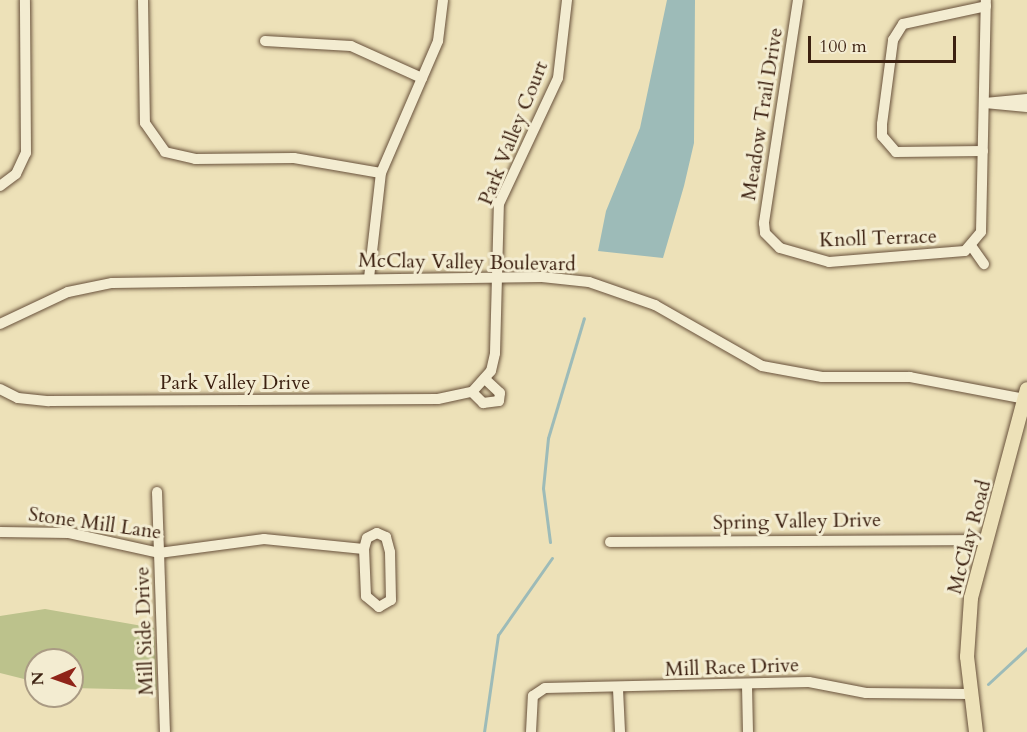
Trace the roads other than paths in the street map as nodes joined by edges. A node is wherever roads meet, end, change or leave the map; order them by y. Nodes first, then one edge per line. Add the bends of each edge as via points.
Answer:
1 (25, 0) edge
2 (143, 0) edge
3 (443, 0) edge
4 (567, 0) edge
5 (798, 0) edge
6 (986, 3) edge
7 (265, 41) dead end
8 (422, 78) junction
9 (1027, 99) edge
10 (985, 103) junction
11 (1027, 107) edge
12 (983, 151) junction
13 (381, 173) junction
14 (0, 186) edge
15 (765, 233) joint
16 (969, 249) junction
17 (984, 264) dead end
18 (369, 278) junction
19 (494, 279) junction
20 (0, 324) edge
21 (485, 379) junction
22 (0, 389) edge
23 (472, 392) junction
24 (1026, 394) edge
25 (157, 492) dead end
26 (0, 532) edge
27 (986, 540) junction
28 (610, 542) dead end
29 (364, 549) junction
30 (159, 553) junction
31 (747, 685) junction
32 (618, 689) junction
33 (970, 694) junction
34 (165, 732) edge
35 (531, 732) edge
36 (620, 732) edge
37 (747, 732) edge
38 (976, 732) edge

1 - 14 street via 26,153 16,174
2 - 13 street via 145,123 165,153 195,159 294,158
3 - 8 street via 438,41
4 - 19 street, Park Valley Court via 558,78 499,204
5 - 15 street, Meadow Trail Drive
6 - 10 street
6 - 12 street via 903,24 893,40 882,124 882,136 896,152
7 - 8 street via 351,46
8 - 13 street
9 - 10 street
10 - 11 street
10 - 12 street
12 - 16 street via 983,219
13 - 18 street
15 - 16 street, Knoll Terrace via 780,248 829,262
16 - 17 street
18 - 19 street, McClay Valley Boulevard
18 - 20 street, McClay Valley Boulevard via 112,283 68,292
19 - 21 street via 495,353
19 - 24 street, McClay Valley Boulevard via 542,278 610,289 655,305 734,354 795,374 910,377
21 - 23 street
21 - 23 street via 500,393 499,401 483,403
22 - 23 street, Park Valley Drive via 18,398 49,401 438,399
24 - 27 main road, McClay Road
25 - 30 street, Mill Side Drive
26 - 30 street, Stone Mill Lane via 69,533
27 - 28 street, Spring Valley Drive
27 - 33 main road, McClay Road via 968,626
29 - 29 street via 368,602 385,606 391,600 389,542 377,533 367,538
29 - 30 street, Stone Mill Lane via 264,539
30 - 34 street, Mill Side Drive
31 - 32 street, Mill Race Drive
31 - 33 street, Mill Race Drive via 821,683 866,693
31 - 37 street
32 - 35 street, Mill Race Drive via 537,690 530,709
32 - 36 street
33 - 38 main road, McClay Road

